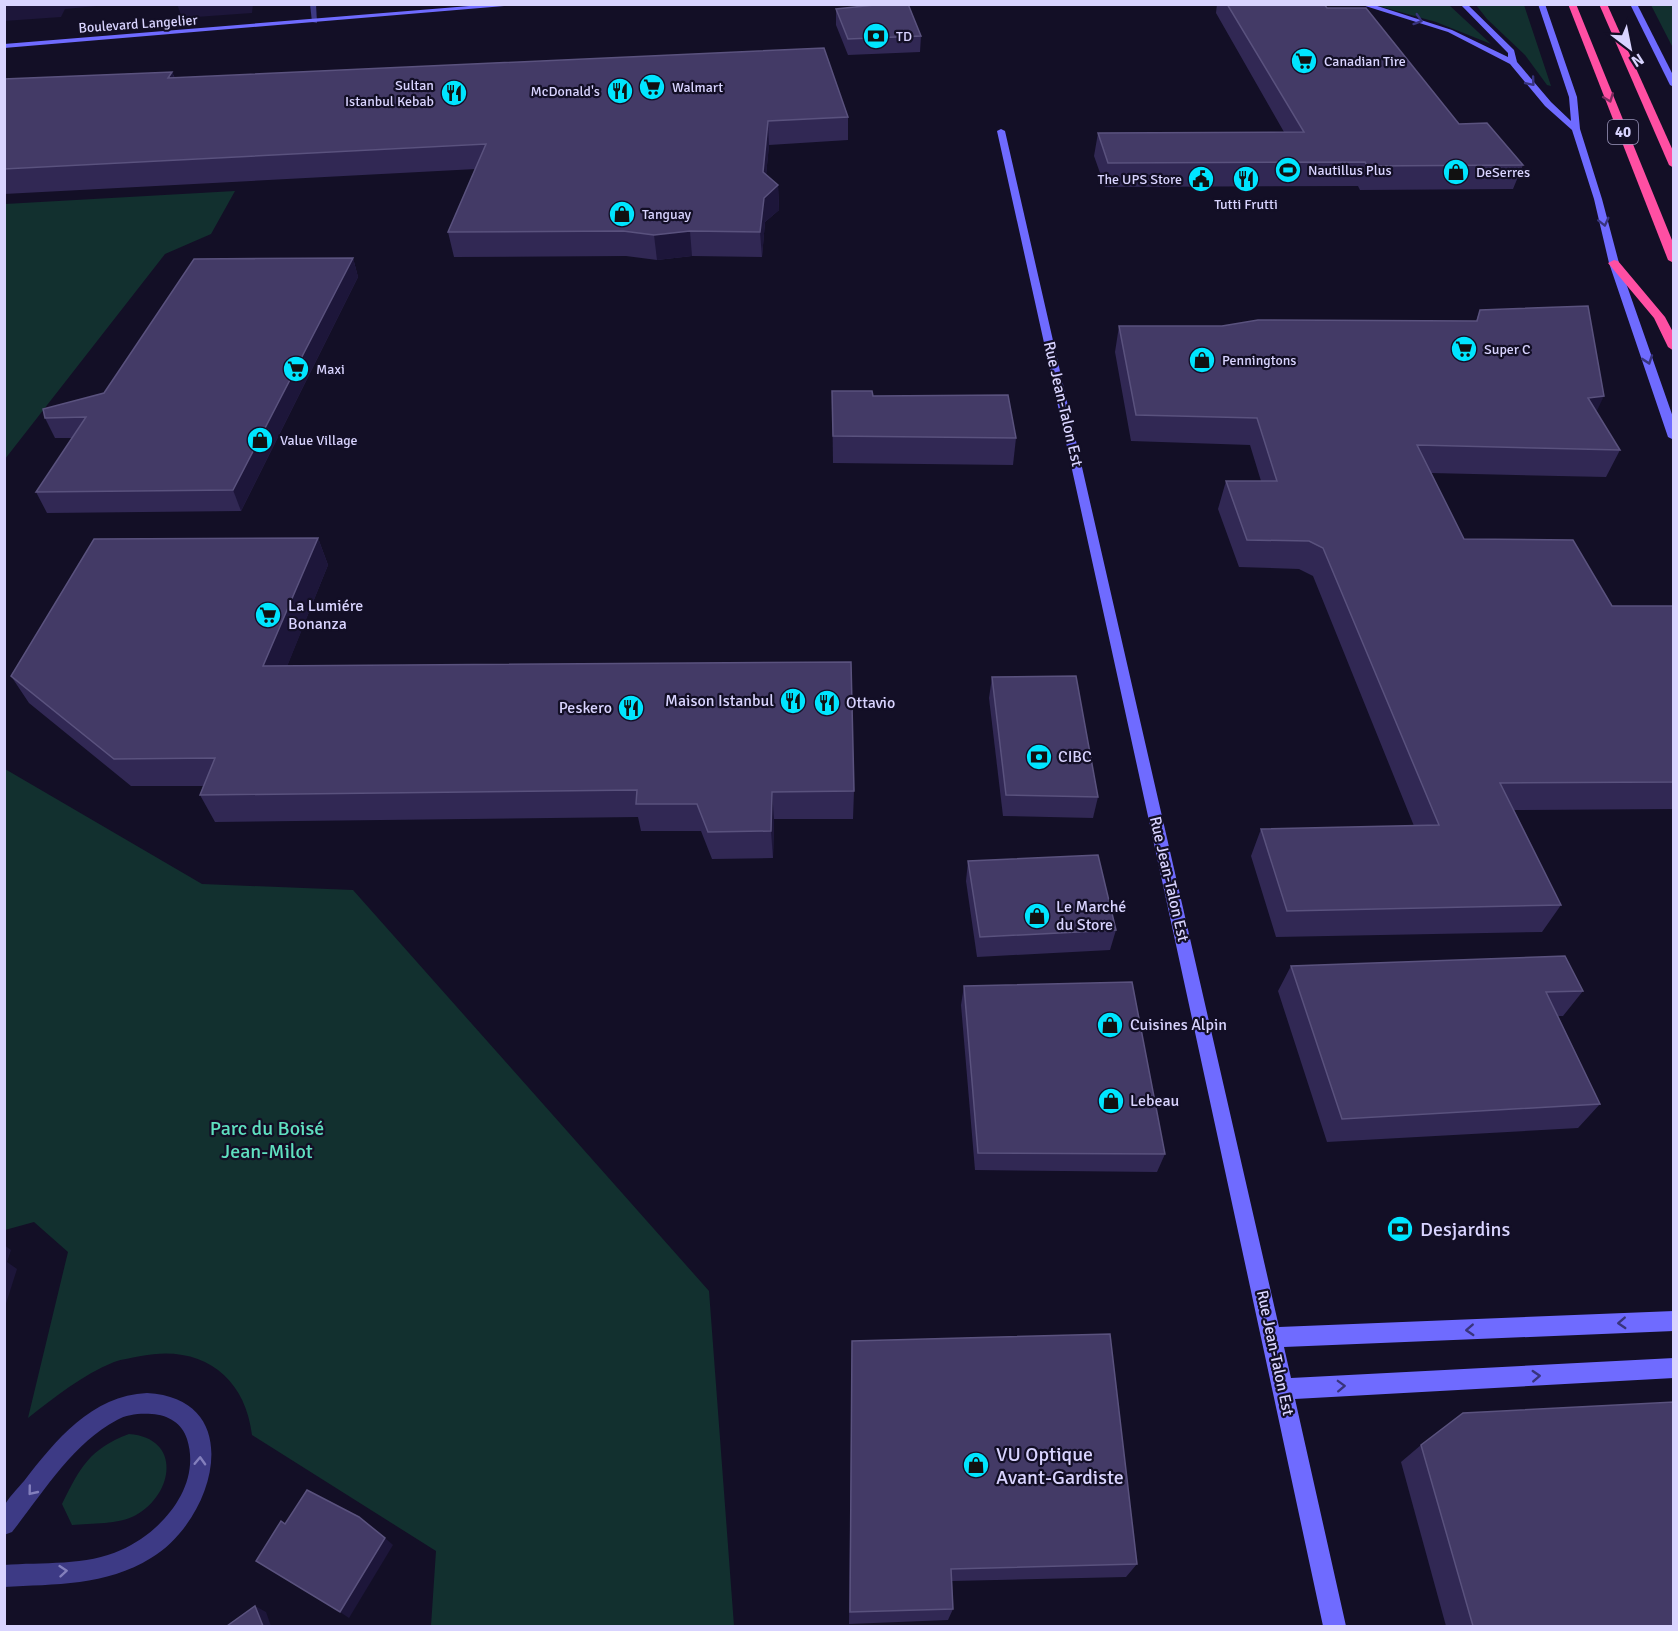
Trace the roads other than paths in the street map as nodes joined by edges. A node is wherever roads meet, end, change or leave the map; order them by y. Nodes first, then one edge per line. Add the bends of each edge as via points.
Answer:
1 (313, 4) edge
2 (437, 4) edge
3 (525, 4) edge
4 (1362, 4) edge
5 (1463, 4) edge
6 (1541, 4) edge
7 (1572, 4) edge
8 (1603, 4) edge
9 (1633, 4) edge
10 (315, 18) junction
11 (4, 39) edge
12 (4, 46) edge
13 (1513, 62) junction
14 (1674, 85) edge
15 (1576, 129) junction
16 (1001, 131) dead end
17 (1674, 165) edge
18 (1674, 260) edge
19 (1614, 263) junction
20 (1674, 347) edge
21 (1674, 437) edge
22 (1674, 1321) edge
23 (1271, 1337) junction
24 (1674, 1368) edge
25 (1282, 1389) junction
26 (4, 1524) edge
27 (4, 1576) edge
28 (1335, 1626) edge

1 - 10 street
2 - 10 main road, Boulevard Langelier
3 - 10 main road, Boulevard Langelier
4 -> 13 main road via 1450,31
5 - 13 main road via 1510,51
6 - 15 main road via 1575,104
7 -> 18 highway, 40
8 - 17 highway, 40
9 - 14 main road
10 - 11 main road, Boulevard Langelier
10 - 12 main road, Boulevard Langelier
13 -> 15 main road via 1548,104
15 -> 19 main road
16 - 23 main road, Rue Jean-Talon Est
19 - 20 highway via 1659,317
19 -> 21 main road
22 -> 23 main road
23 - 25 main road, Rue Jean-Talon Est
25 -> 24 main road
25 - 28 main road, Rue Jean-Talon Est
27 -> 26 street via 102,1568 130,1559 156,1543 178,1519 193,1493 201,1466 200,1441 190,1421 174,1408 152,1402 128,1405 102,1416 78,1434

